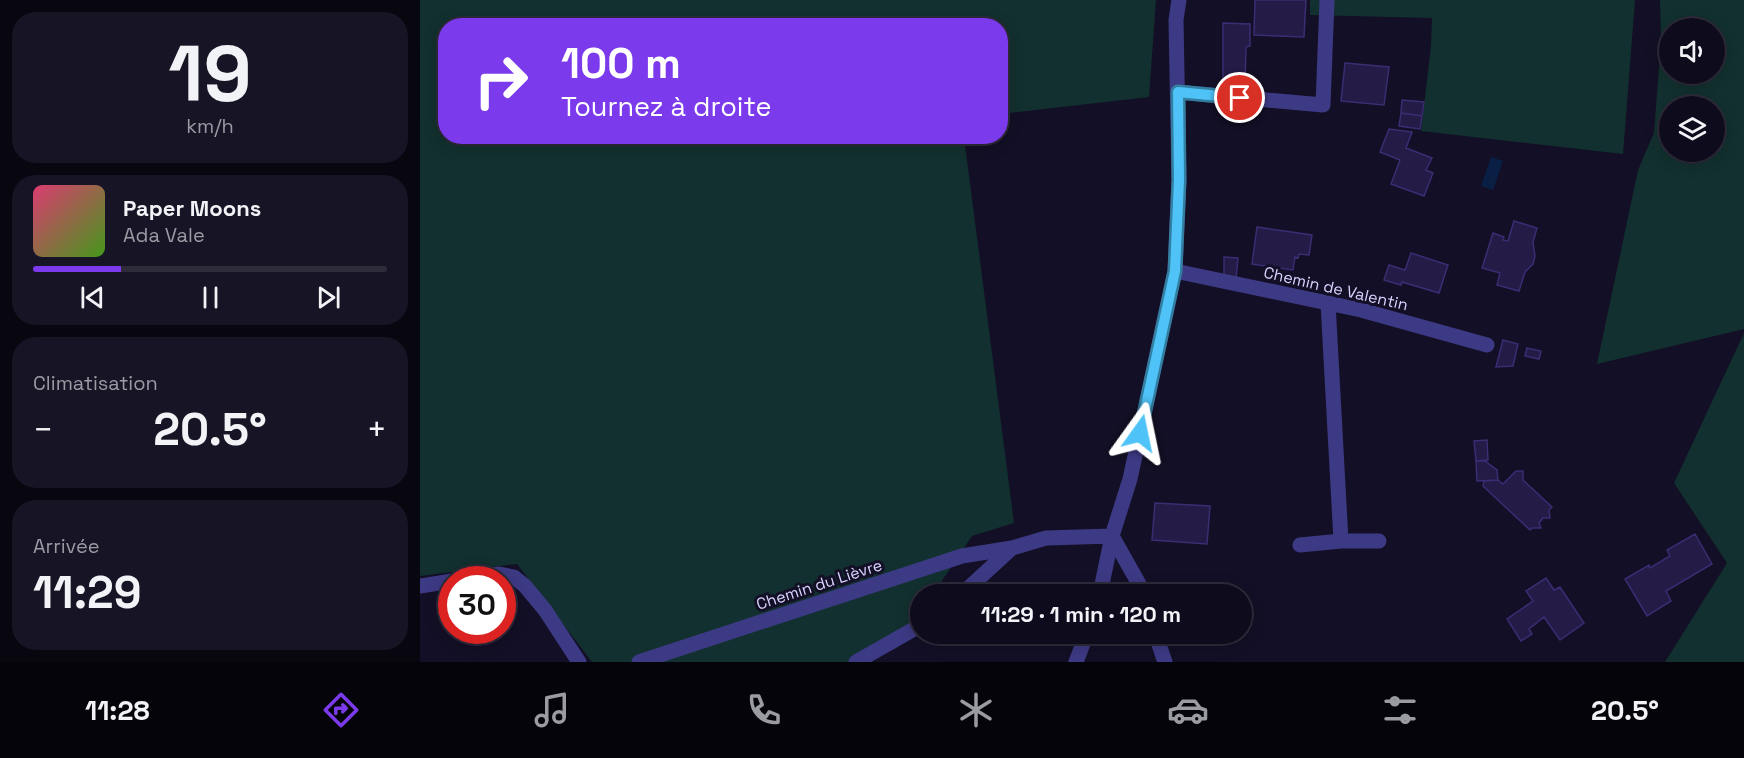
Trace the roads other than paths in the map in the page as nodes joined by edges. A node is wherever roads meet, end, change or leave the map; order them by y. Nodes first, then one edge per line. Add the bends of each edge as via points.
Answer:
1 (1179, 0) edge
2 (1327, 0) edge
3 (1178, 92) junction
4 (1175, 271) junction
5 (1328, 303) junction
6 (1487, 345) dead end
7 (1112, 536) junction
8 (1379, 541) dead end
9 (1341, 542) junction
10 (1300, 545) dead end
11 (1012, 548) junction
12 (516, 579) edge
13 (438, 583) edge
14 (973, 584) edge
15 (1102, 584) edge
16 (1138, 584) edge
17 (420, 586) edge
18 (910, 631) edge
19 (1083, 644) edge
20 (1159, 644) edge
21 (579, 662) edge
22 (639, 662) edge
23 (856, 662) edge
24 (1076, 662) edge
25 (1165, 662) edge

1 - 3 street
2 - 3 street via 1323,105
3 - 4 street
4 - 5 street, Chemin de Valentin
4 - 7 street via 1130,480
5 - 6 street, Chemin de Valentin
5 - 9 street
7 - 11 street, Chemin du Lièvre via 1046,538
7 - 15 street
7 - 16 street
8 - 9 street
9 - 10 street
11 - 14 street, Chemin du Lièvre
11 - 22 street, Chemin du Lièvre via 962,556
12 - 21 street via 546,610
13 - 17 street
18 - 23 street
19 - 24 street
20 - 25 street

